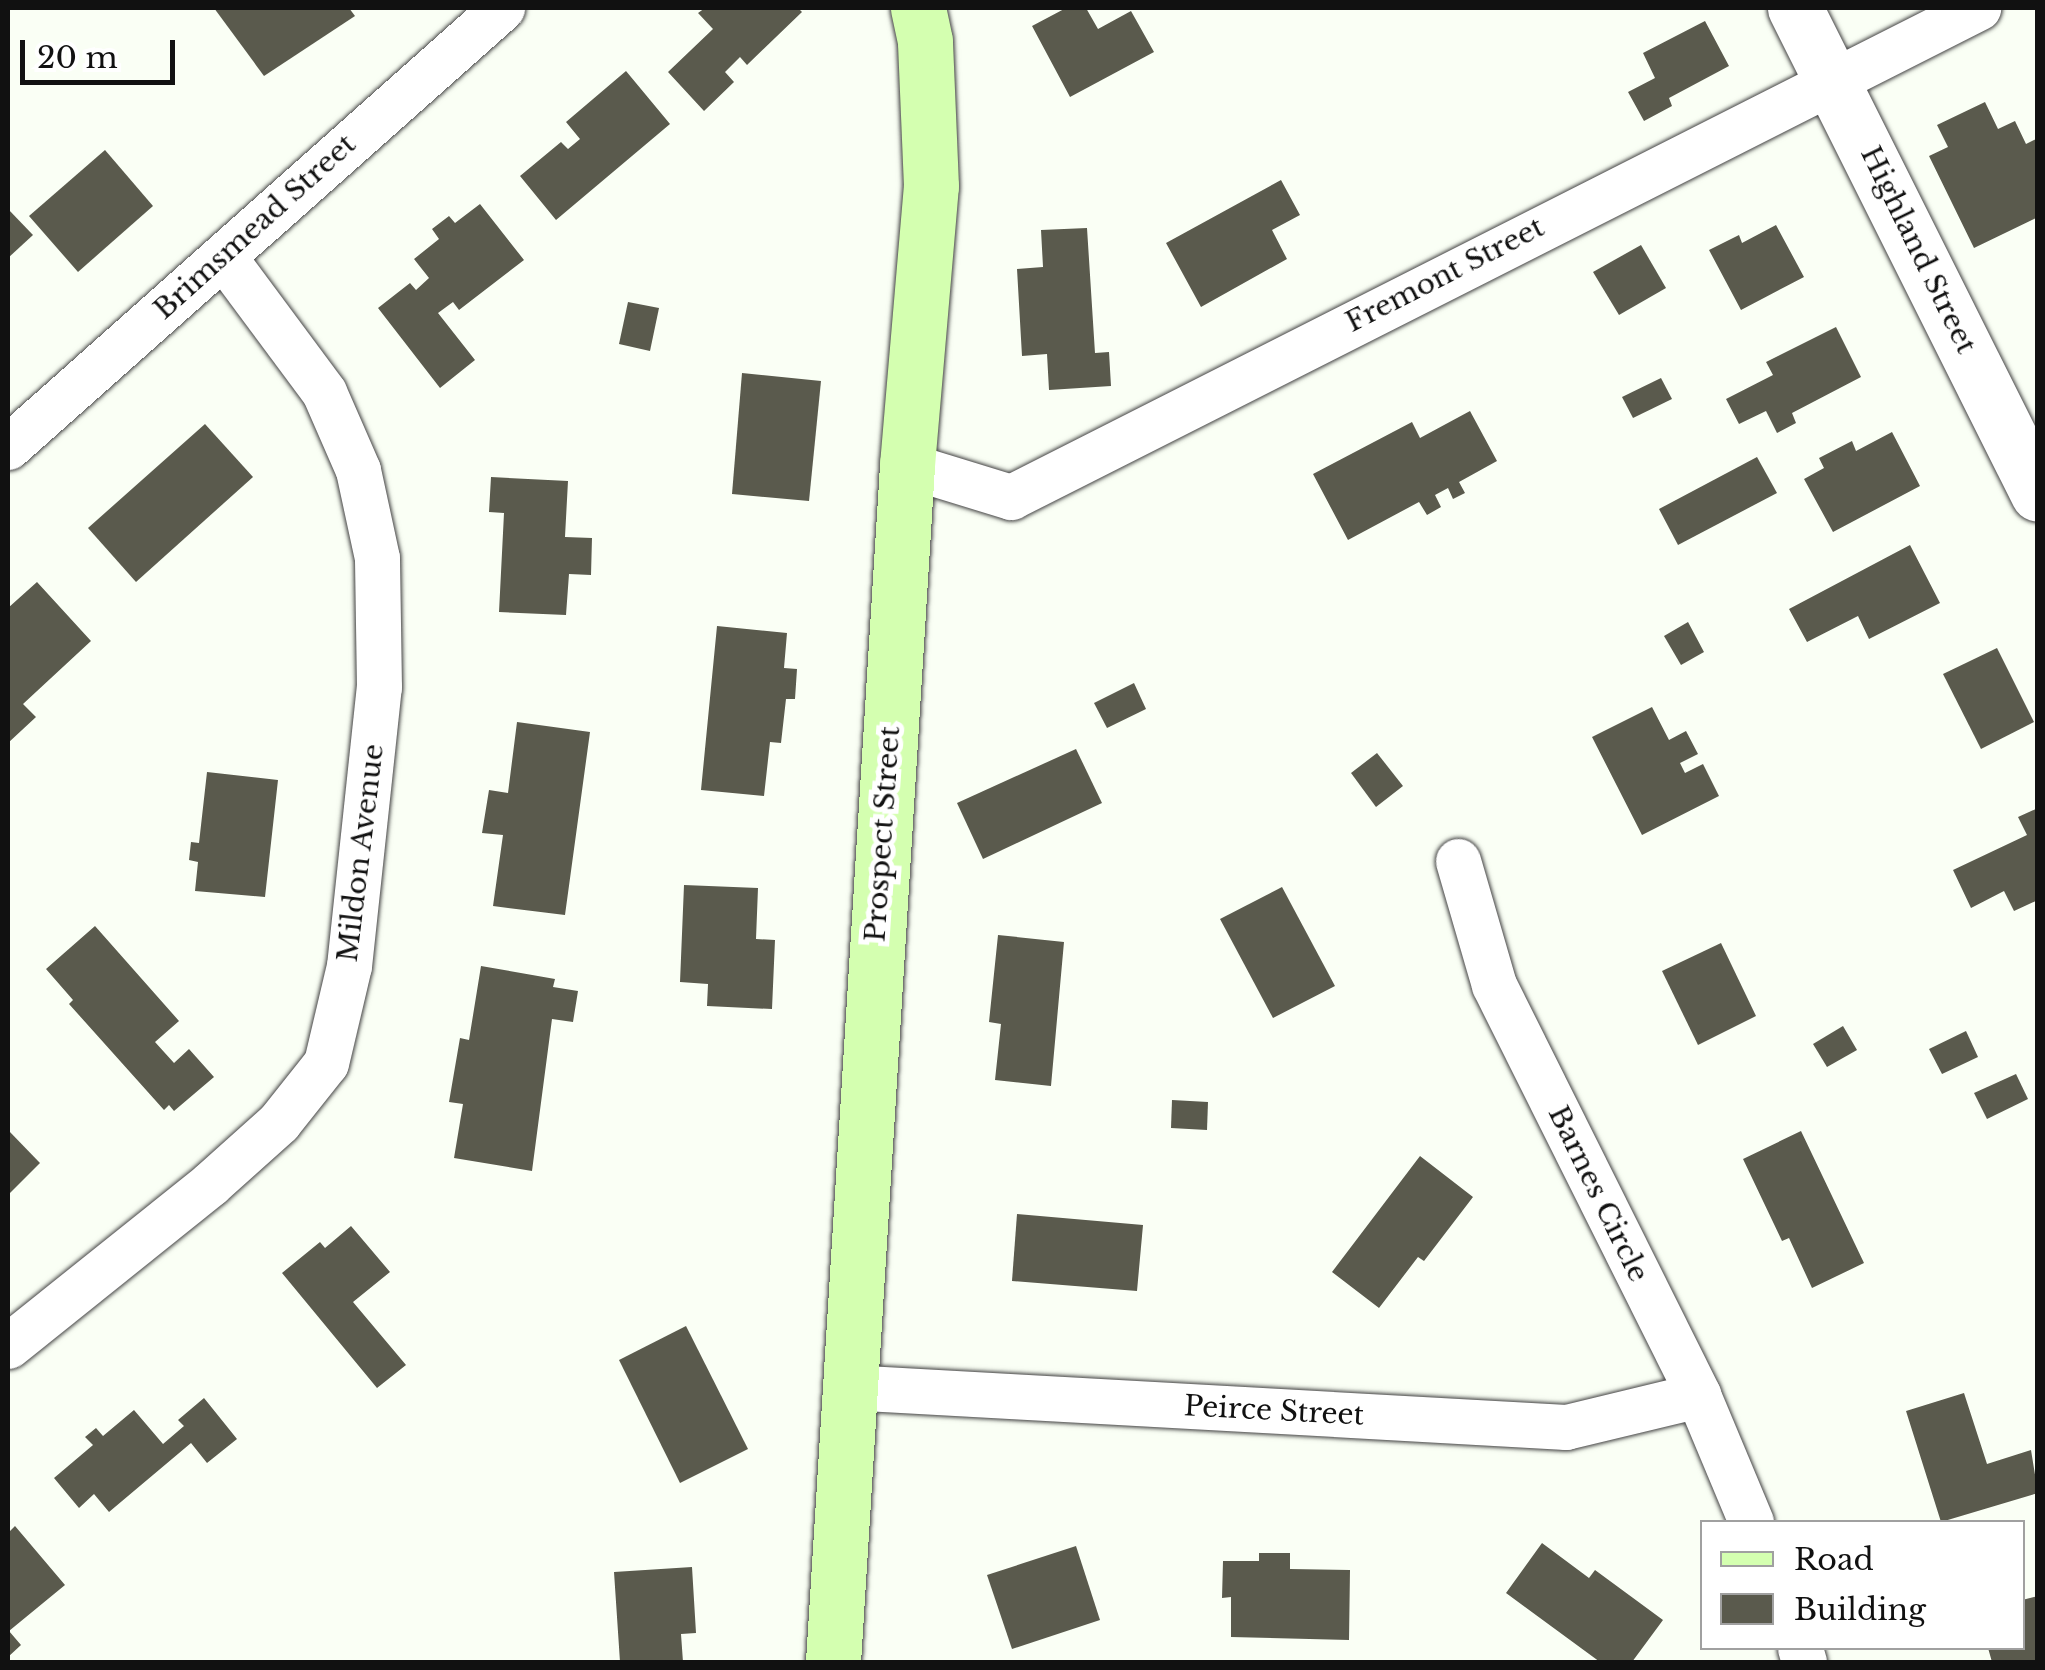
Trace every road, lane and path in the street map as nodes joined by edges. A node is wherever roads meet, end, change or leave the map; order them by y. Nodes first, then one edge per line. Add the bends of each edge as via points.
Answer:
1 (502, 8) edge
2 (918, 8) edge
3 (1794, 8) edge
4 (1978, 8) edge
5 (1835, 82) junction
6 (224, 256) junction
7 (8, 447) edge
8 (907, 465) junction
9 (2038, 494) edge
10 (1458, 861) dead end
11 (8, 1346) edge
12 (847, 1387) junction
13 (1698, 1396) junction
14 (1751, 1520) edge
15 (834, 1662) edge

1 - 6 street, Brimsmead Street
2 - 8 main road, Prospect Street via 930,186
3 - 5 street, Highland Street
4 - 5 street, Fremont Street
5 - 8 street, Fremont Street via 1011,497
5 - 9 street, Highland Street
6 - 7 street, Brimsmead Street
6 - 11 street, Mildon Avenue via 324,392 358,470 377,558 380,687 349,966 326,1063 279,1122
8 - 12 main road, Prospect Street
10 - 13 street, Barnes Circle via 1494,986
12 - 13 street, Peirce Street via 1566,1427
12 - 15 main road, Prospect Street
13 - 14 street, Barnes Circle

